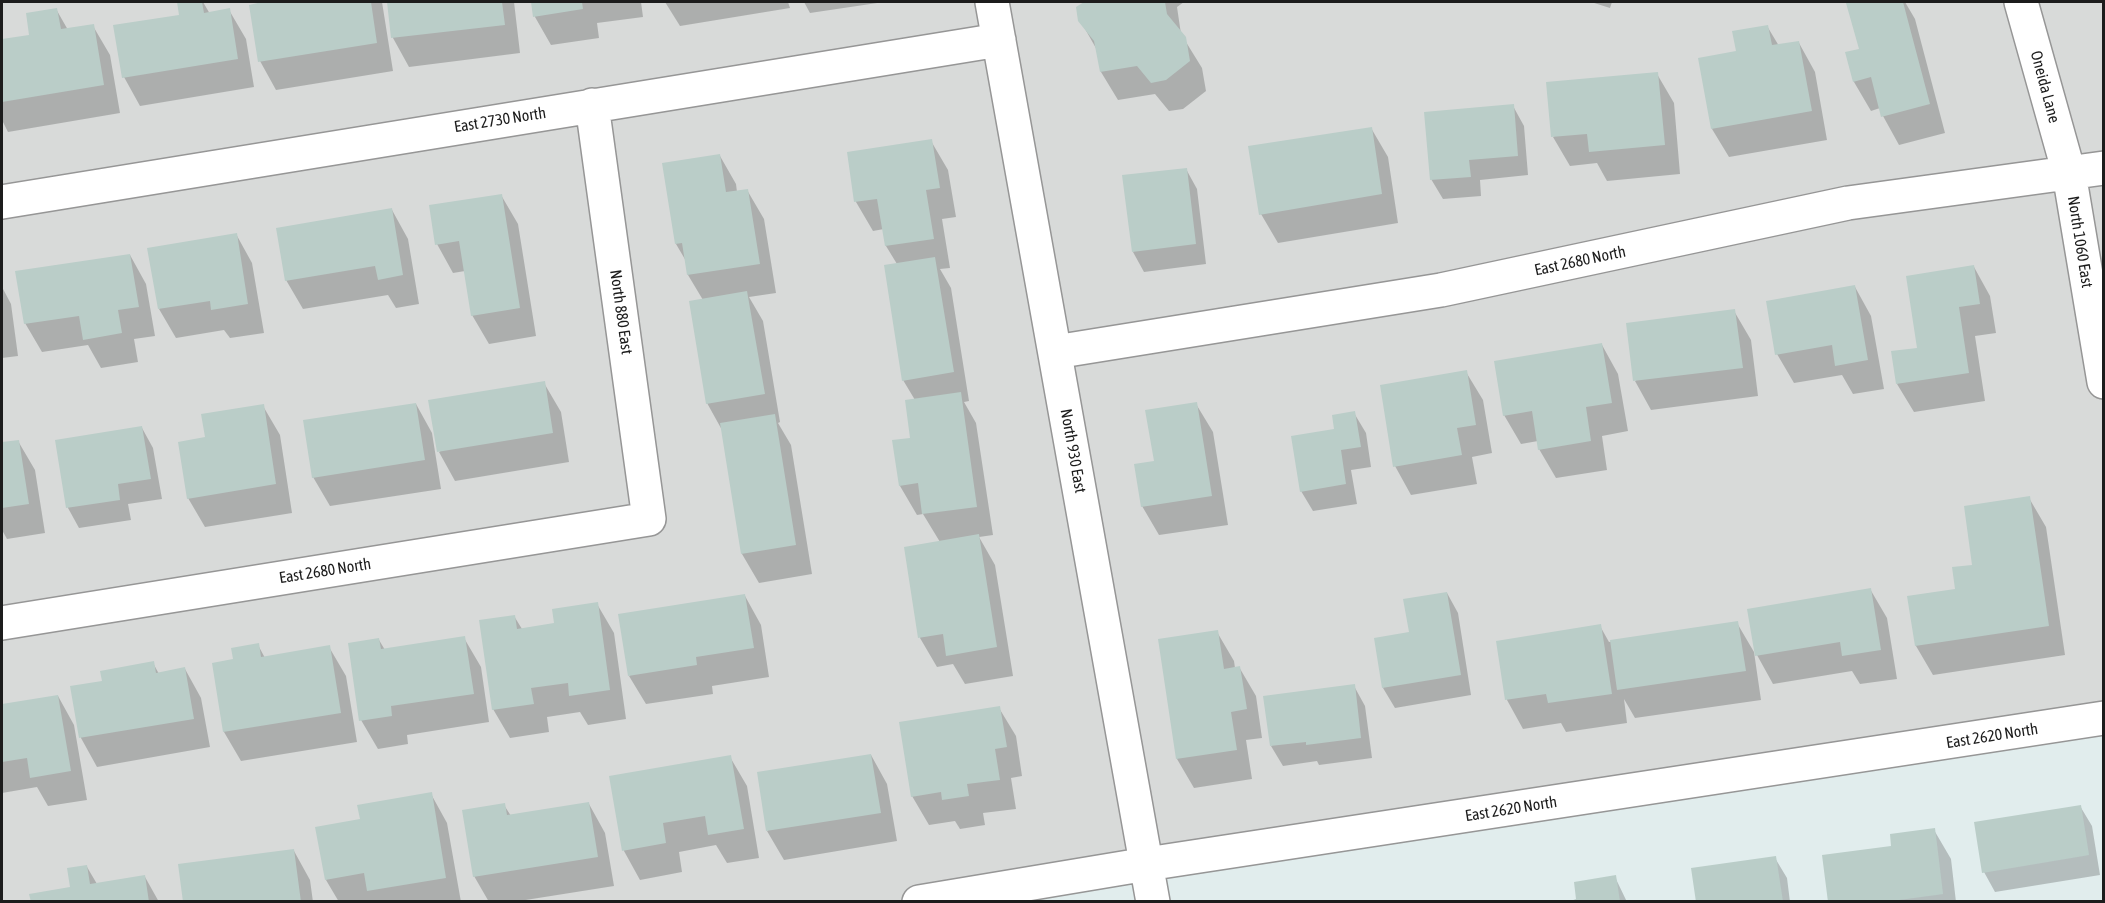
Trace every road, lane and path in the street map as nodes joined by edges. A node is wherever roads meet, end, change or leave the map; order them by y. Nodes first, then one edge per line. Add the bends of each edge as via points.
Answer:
1 (992, 2) edge
2 (2021, 2) edge
3 (999, 40) junction
4 (592, 105) junction
5 (2103, 168) edge
6 (2069, 173) junction
7 (2, 202) edge
8 (1055, 352) junction
9 (2103, 382) edge
10 (650, 519) joint
11 (2, 623) edge
12 (2103, 718) edge
13 (1147, 864) junction
14 (919, 902) edge
15 (1153, 902) edge

1 - 3 street, North 930 East
2 - 6 street, Oneida Lane
3 - 4 street, East 2730 North
3 - 8 street, North 930 East
4 - 7 street, East 2730 North
4 - 10 street, North 880 East
5 - 6 street, East 2680 North
6 - 8 street, East 2680 North via 1848,203 1441,290
6 - 9 street, North 1060 East
8 - 13 street, North 930 East
10 - 11 street, East 2680 North
12 - 13 street, East 2620 North
13 - 14 street, East 2620 North
13 - 15 street, North 930 East

